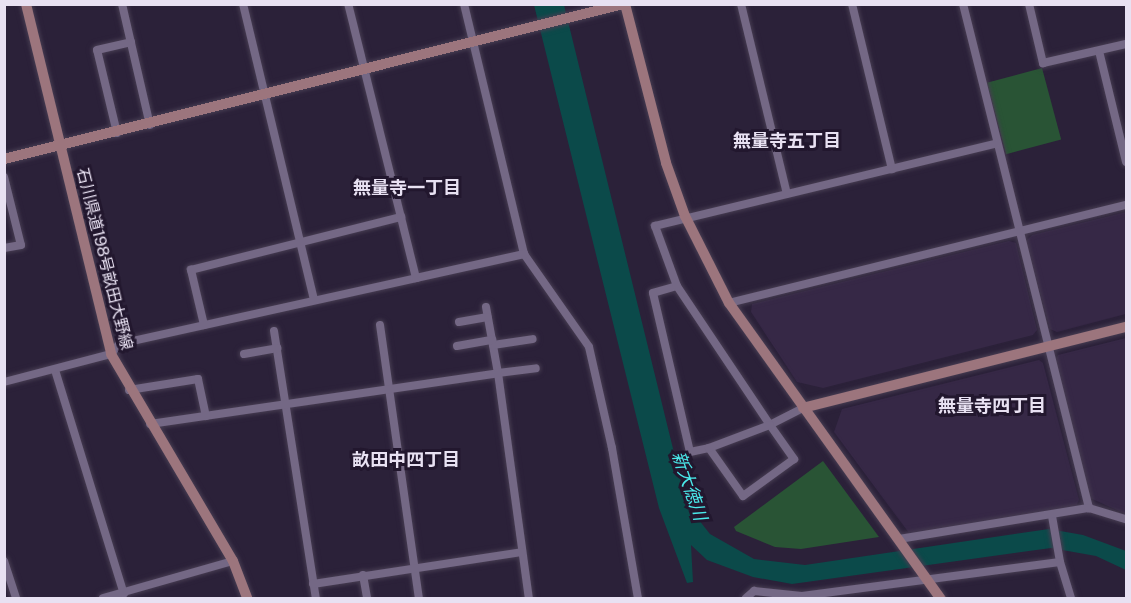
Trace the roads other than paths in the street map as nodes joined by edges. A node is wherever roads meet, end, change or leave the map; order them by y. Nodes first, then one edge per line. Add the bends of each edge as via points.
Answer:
1 (26, 4) edge
2 (122, 4) edge
3 (243, 4) edge
4 (348, 4) edge
5 (464, 4) edge
6 (625, 4) edge
7 (741, 4) edge
8 (852, 4) edge
9 (963, 4) edge
10 (1029, 4) edge
11 (131, 42) junction
12 (474, 43) junction
13 (1126, 44) edge
14 (1099, 51) junction
15 (365, 70) junction
16 (265, 96) junction
17 (150, 125) junction
18 (117, 133) junction
19 (996, 143) junction
20 (60, 147) junction
21 (4, 159) edge
22 (1126, 162) edge
23 (892, 169) junction
24 (4, 177) edge
25 (787, 194) junction
26 (1126, 206) edge
27 (686, 216) junction
28 (401, 218) junction
29 (1019, 232) junction
30 (298, 243) junction
31 (4, 248) edge
32 (524, 254) junction
33 (416, 278) junction
34 (677, 286) junction
35 (314, 300) junction
36 (729, 303) junction
37 (486, 307) dead end
38 (488, 317) junction
39 (459, 322) dead end
40 (380, 325) dead end
41 (204, 326) junction
42 (1126, 327) edge
43 (274, 331) dead end
44 (533, 339) dead end
45 (493, 343) junction
46 (457, 346) dead end
47 (1047, 347) junction
48 (277, 348) junction
49 (111, 354) junction
50 (244, 354) dead end
51 (536, 368) dead end
52 (55, 370) junction
53 (498, 373) junction
54 (5, 380) edge
55 (390, 389) junction
56 (129, 390) junction
57 (285, 405) junction
58 (803, 408) junction
59 (206, 416) junction
60 (150, 424) junction
61 (770, 425) junction
62 (709, 448) junction
63 (1089, 508) junction
64 (1052, 518) junction
65 (1126, 519) edge
66 (901, 542) junction
67 (522, 552) junction
68 (1059, 557) junction
69 (4, 561) edge
70 (233, 561) junction
71 (414, 566) junction
72 (363, 575) junction
73 (928, 582) junction
74 (313, 584) junction
75 (124, 594) junction
76 (16, 598) edge
77 (103, 598) edge
78 (247, 598) edge
79 (316, 598) edge
80 (367, 598) edge
81 (419, 598) edge
82 (529, 598) edge
83 (638, 598) edge
84 (746, 598) edge
85 (940, 598) edge
86 (1071, 598) edge

1 - 20 street, 石川県道198号畝田大野線
2 - 11 street
3 - 16 street
4 - 15 street
5 - 12 street
6 - 12 street
6 - 27 street via 666,163
7 - 25 street
8 - 23 street
9 - 19 street
10 - 14 street via 1043,63
11 - 17 street
11 - 18 street via 98,50
12 - 15 street
12 - 32 street
13 - 14 street
14 - 22 street
15 - 16 street
15 - 28 street
16 - 17 street
16 - 30 street
17 - 18 street
18 - 20 street
19 - 23 street
19 - 29 street
20 - 21 street
20 - 49 street, 石川県道198号畝田大野線
23 - 25 street
24 - 31 street via 21,245
25 - 27 street
26 - 29 street
27 - 34 street via 655,226
27 - 36 street
28 - 30 street
28 - 33 street
29 - 36 street
29 - 47 street
30 - 35 street
30 - 41 street via 191,270
32 - 33 street
32 - 83 street via 589,347 612,448
33 - 35 street
34 - 61 street
34 - 62 street via 652,293 690,452
35 - 41 street
36 - 58 street
37 - 38 street
38 - 39 street
38 - 45 street
40 - 55 street
41 - 49 street via 119,344
42 - 47 street
43 - 48 street
44 - 45 street
45 - 46 street
45 - 53 street
47 - 58 street
47 - 63 street
48 - 50 street
48 - 57 street
49 - 52 street
49 - 56 street, 石川県道198号畝田大野線
51 - 53 street
52 - 54 street
52 - 75 street
53 - 55 street
53 - 67 street
55 - 57 street
55 - 71 street
56 - 59 street via 198,380
56 - 60 street, 石川県道198号畝田大野線
57 - 59 street
57 - 74 street
58 - 61 street
58 - 66 street
59 - 60 street
60 - 70 street, 石川県道198号畝田大野線
61 - 62 street
61 - 62 street via 794,459 743,496
63 - 64 street
63 - 65 street
64 - 66 street
64 - 68 street
66 - 73 street
67 - 71 street via 460,564
67 - 82 street
68 - 73 street
68 - 86 street
69 - 76 street
70 - 75 street
70 - 78 street, 石川県道198号畝田大野線
71 - 72 street
71 - 81 street
72 - 74 street
72 - 80 street
73 - 84 street via 802,596 754,591
73 - 85 street
74 - 79 street
75 - 77 street

